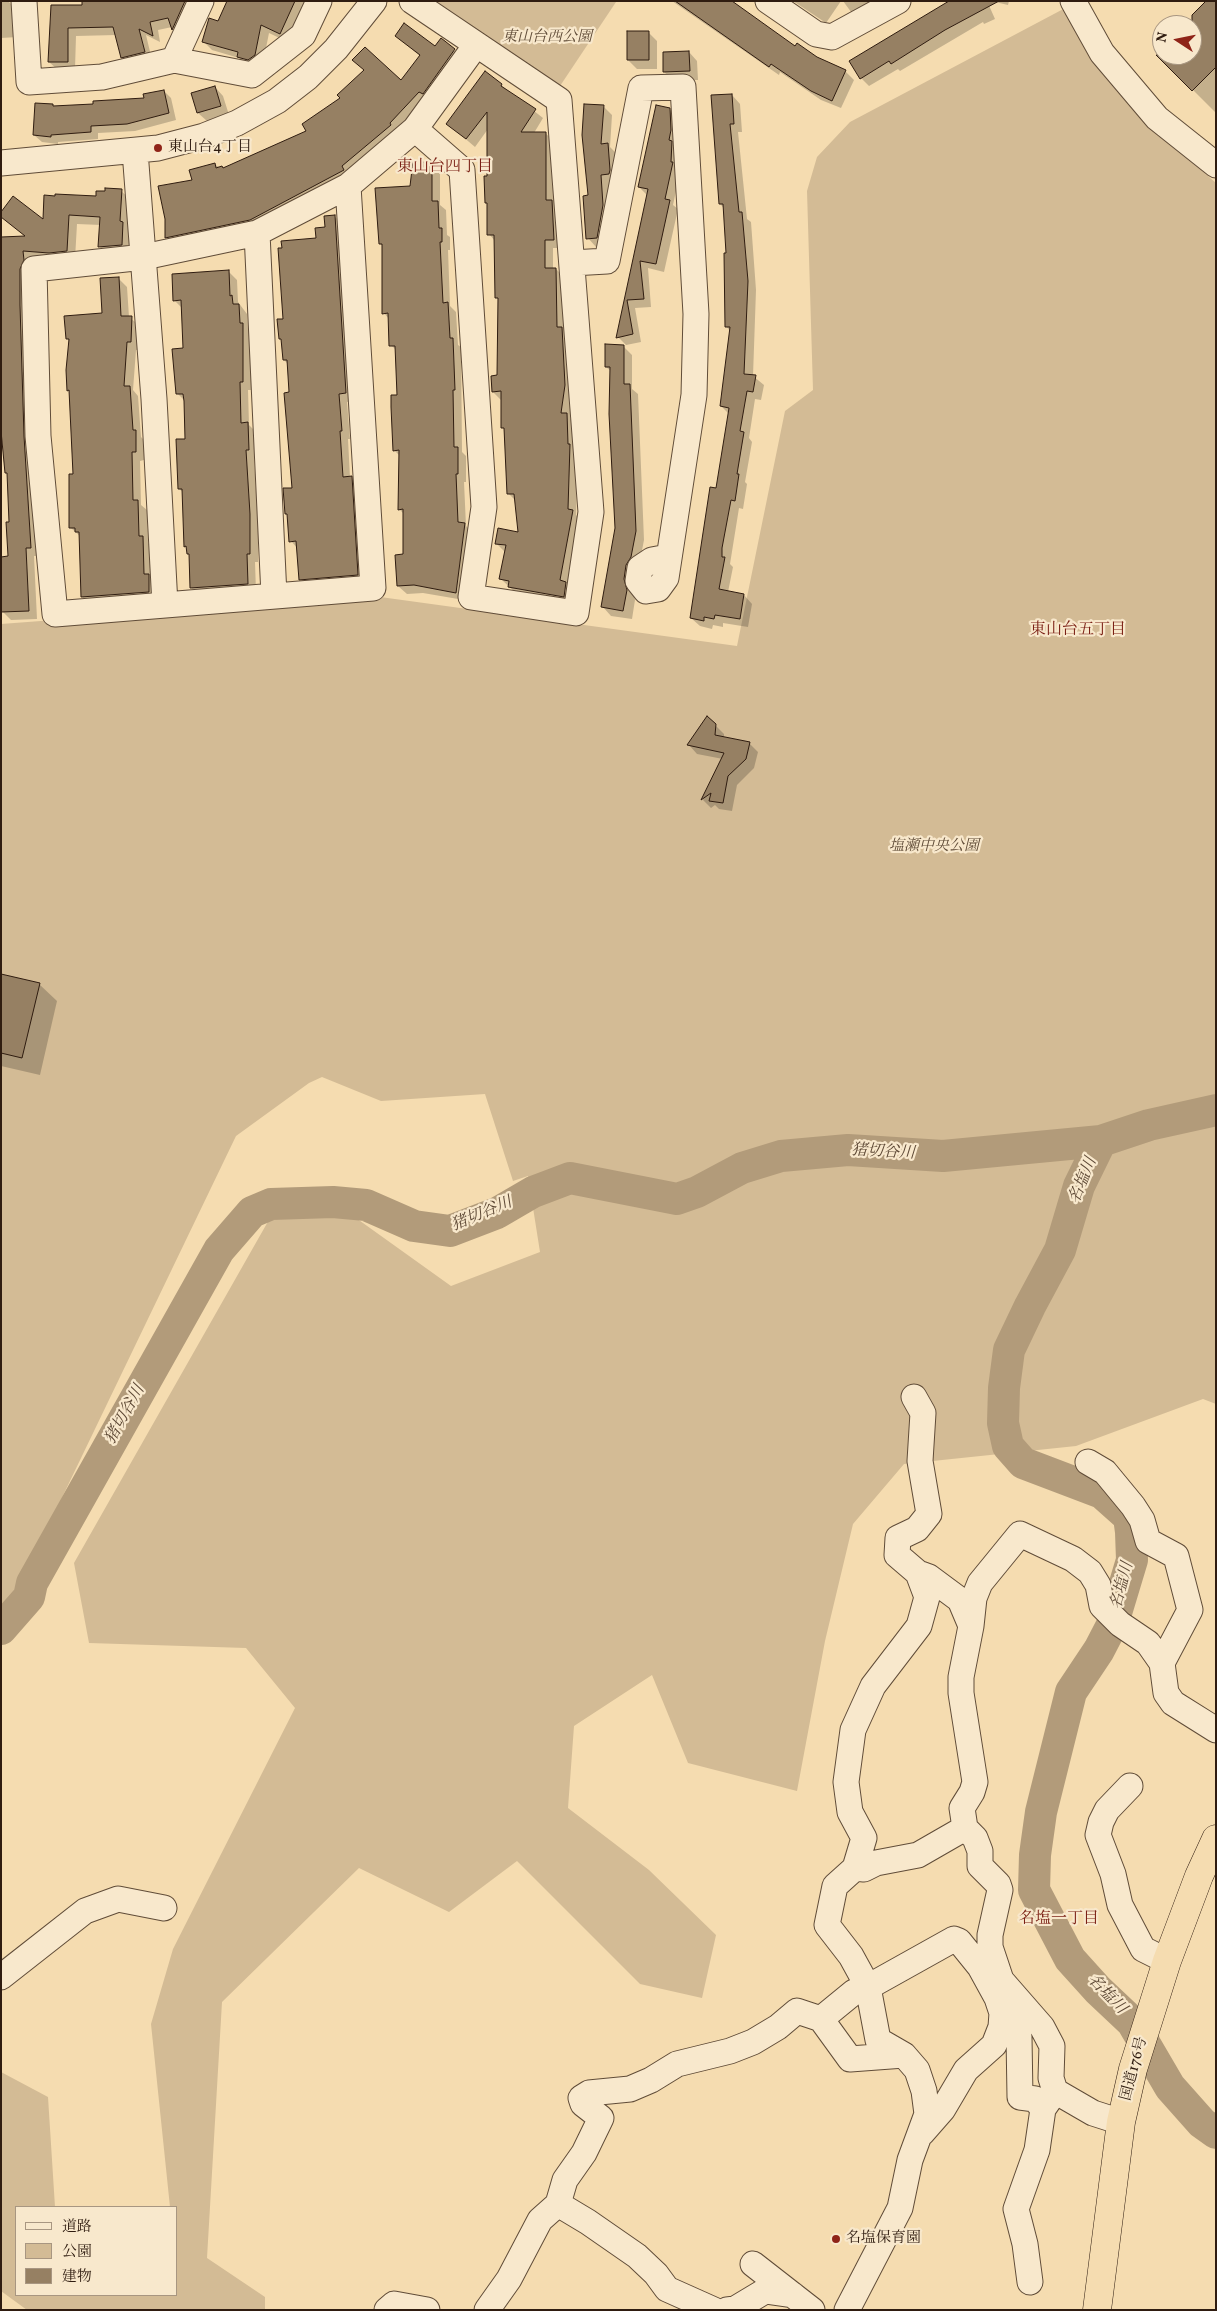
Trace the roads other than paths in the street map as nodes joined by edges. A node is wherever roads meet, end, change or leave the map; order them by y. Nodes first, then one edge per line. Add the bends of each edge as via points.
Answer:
1 (24, 1) edge
2 (201, 1) edge
3 (319, 1) edge
4 (374, 1) edge
5 (412, 1) edge
6 (768, 1) edge
7 (1073, 1) edge
8 (887, 4) edge
9 (476, 45) junction
10 (174, 60) junction
11 (415, 129) junction
12 (135, 151) junction
13 (1, 163) edge
14 (1216, 165) edge
15 (348, 186) junction
16 (258, 233) junction
17 (144, 257) junction
18 (572, 263) junction
19 (668, 557) dead end
20 (274, 596) junction
21 (165, 605) junction
22 (914, 1397) dead end
23 (1088, 1462) dead end
24 (918, 1573) junction
25 (972, 1626) junction
26 (1162, 1663) junction
27 (1216, 1730) edge
28 (1130, 1786) dead end
29 (964, 1828) junction
30 (1213, 1855) edge
31 (855, 1868) junction
32 (164, 1908) dead end
33 (1167, 1961) junction
34 (1, 1977) edge
35 (868, 1987) junction
36 (996, 1998) junction
37 (821, 2019) junction
38 (904, 2055) junction
39 (1049, 2100) junction
40 (1121, 2122) junction
41 (919, 2136) junction
42 (558, 2204) junction
43 (753, 2264) dead end
44 (1030, 2282) dead end
45 (802, 2302) edge
46 (387, 2310) edge
47 (427, 2310) edge
48 (487, 2310) edge
49 (714, 2310) edge
50 (728, 2310) edge
51 (847, 2310) edge
52 (1097, 2310) edge

1 - 10 street via 29,82 102,77
2 - 10 street
3 - 10 street via 303,34 252,75
4 - 12 street via 336,49 308,77 277,100 204,136
5 - 9 street
6 - 8 street via 816,34 832,37
7 - 14 street via 1102,53 1157,118
9 - 11 street
9 - 18 street via 559,100
11 - 15 street
11 - 18 street via 462,170 484,506 471,597 576,612 591,512
12 - 13 street
12 - 17 street
15 - 16 street
15 - 20 street via 373,588
16 - 17 street
16 - 20 street
17 - 21 street
17 - 21 street via 34,269 38,436 55,614
18 - 19 street via 607,261 641,88 683,87 696,314 694,395
20 - 21 street
22 - 24 street via 923,1413 920,1461 929,1514 917,1528 898,1538 897,1555
23 - 26 street via 1105,1472 1133,1506 1142,1520 1148,1541 1176,1556 1190,1610
24 - 25 street via 930,1577 960,1600
24 - 31 street via 927,1597 919,1626 873,1686 853,1730 846,1782 850,1812 864,1838
25 - 26 street via 974,1598 980,1583 1020,1534 1073,1559 1090,1572 1098,1585 1102,1606 1120,1624 1148,1643
25 - 29 street via 961,1677 961,1693 975,1782 962,1808
26 - 27 street via 1166,1693 1173,1703
28 - 33 street via 1107,1810 1098,1836 1113,1874 1120,1905 1143,1949
29 - 31 street via 918,1855 876,1863 864,1869
29 - 39 street via 975,1838 980,1851 980,1866 1000,1890 990,1947 1001,1980 1042,2027 1052,2046
30 - 33 highway, 国道176号
31 - 35 street via 835,1886 827,1925 851,1956
32 - 34 street via 118,1900 85,1912
33 - 40 highway, 国道176号 via 1133,2069
35 - 36 street via 954,1939 980,1967
35 - 37 street via 854,1992
35 - 38 street via 878,2040
36 - 39 street via 1016,2016 1020,2037 1020,2097
36 - 41 street via 1002,2013 994,2045 966,2070 943,2109
37 - 38 street via 850,2059
37 - 42 street via 797,2012 778,2027 730,2051 677,2064 630,2089 589,2093 582,2098 582,2104 602,2118 565,2180
38 - 41 street via 917,2070 924,2091 927,2114
39 - 40 street
39 - 44 street via 1037,2150 1016,2210
40 - 52 highway, 国道176号
41 - 51 street via 910,2160 900,2208
42 - 48 street via 540,2220
42 - 49 street via 637,2256 667,2289
43 - 45 street
45 - 50 street via 765,2291
46 - 47 street via 394,2304

